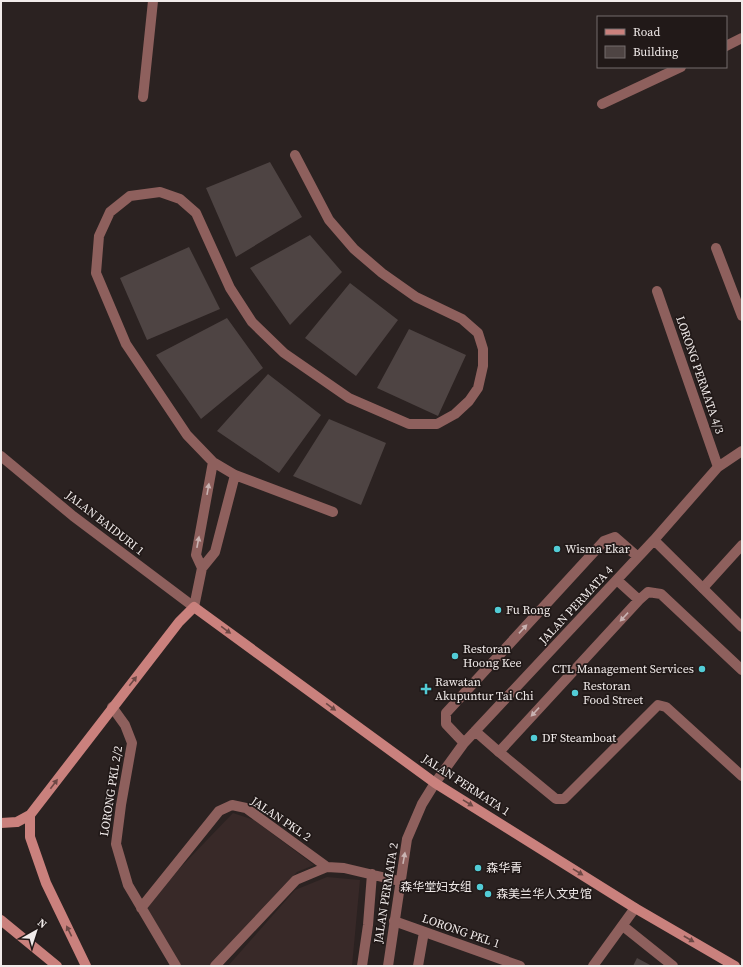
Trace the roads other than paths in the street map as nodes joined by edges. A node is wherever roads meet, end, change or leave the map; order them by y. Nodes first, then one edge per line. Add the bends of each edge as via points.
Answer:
1 (153, 1) edge
2 (742, 38) edge
3 (727, 46) edge
4 (679, 68) edge
5 (143, 97) dead end
6 (602, 104) dead end
7 (295, 155) dead end
8 (716, 248) dead end
9 (657, 291) dead end
10 (742, 316) edge
11 (742, 451) edge
12 (1, 456) edge
13 (213, 462) junction
14 (718, 467) junction
15 (235, 475) junction
16 (333, 512) dead end
17 (654, 540) junction
18 (742, 545) edge
19 (638, 557) junction
20 (202, 568) junction
21 (617, 580) junction
22 (703, 588) junction
23 (640, 600) junction
24 (194, 607) junction
25 (742, 627) edge
26 (742, 670) edge
27 (112, 707) junction
28 (475, 731) junction
29 (464, 743) junction
30 (499, 752) junction
31 (742, 776) edge
32 (435, 783) junction
33 (30, 815) junction
34 (1, 823) edge
35 (327, 867) junction
36 (372, 874) junction
37 (399, 881) junction
38 (141, 908) junction
39 (635, 908) junction
40 (1, 920) edge
41 (394, 922) junction
42 (623, 926) junction
43 (424, 932) junction
44 (57, 966) edge
45 (86, 966) edge
46 (176, 966) edge
47 (215, 966) edge
48 (362, 966) edge
49 (388, 966) edge
50 (418, 966) edge
51 (520, 966) edge
52 (594, 966) edge
53 (673, 966) edge
54 (735, 966) edge

1 - 5 street
2 - 3 street
4 - 6 street
7 - 13 street via 329,220 354,249 416,297 462,319 478,333 483,349 483,366 478,388 460,409 437,424 410,424 349,398 284,352 252,322 230,288 196,214 180,199 160,192 130,196 110,212 99,236 96,273 126,344 187,435
8 - 10 street
9 - 14 street, LORONG PERMATA 4/3
11 - 14 street, JALAN PERMATA 4
12 - 24 street, JALAN BAIDURI 1 via 73,516
13 - 15 street
20 -> 13 street via 196,555
14 - 17 street, JALAN PERMATA 4
15 - 16 street
15 - 20 street via 215,552
17 - 19 street, JALAN PERMATA 4
17 - 22 street
18 - 22 street
19 - 21 street, JALAN PERMATA 4
29 -> 19 street via 446,724 446,713 604,541 615,537
20 - 24 street
21 - 23 street
21 - 28 street, JALAN PERMATA 4
22 - 25 street
23 - 26 street via 648,592 662,594
23 -> 30 street
27 -> 24 main road via 179,622
24 -> 32 main road, JALAN PERMATA 1
33 -> 27 main road
27 - 38 street, LORONG PKL 2/2 via 125,725 132,743 116,844 128,885
28 - 29 street, JALAN PERMATA 4
28 - 30 street
29 - 32 street, JALAN PERMATA 4
30 - 31 street via 556,799 564,799 658,705 666,707
37 -> 32 street, JALAN PERMATA 2 via 407,839 422,804
32 -> 39 main road, JALAN PERMATA 1
33 - 34 main road via 17,822
45 -> 33 main road via 46,883 30,837
35 - 36 street
35 - 38 street, JALAN PKL 2 via 246,808 232,805 219,811
35 - 47 street via 296,880
36 - 37 street
36 - 48 street
37 - 41 street, JALAN PERMATA 2
38 - 46 street, LORONG PKL 2/2
39 - 42 street
39 -> 54 main road, JALAN PERMATA 1
40 - 44 main road
41 - 43 street, LORONG PKL 1
41 - 49 street, JALAN PERMATA 2
42 - 52 street
42 - 53 street
43 - 50 street
43 - 51 street, LORONG PKL 1

